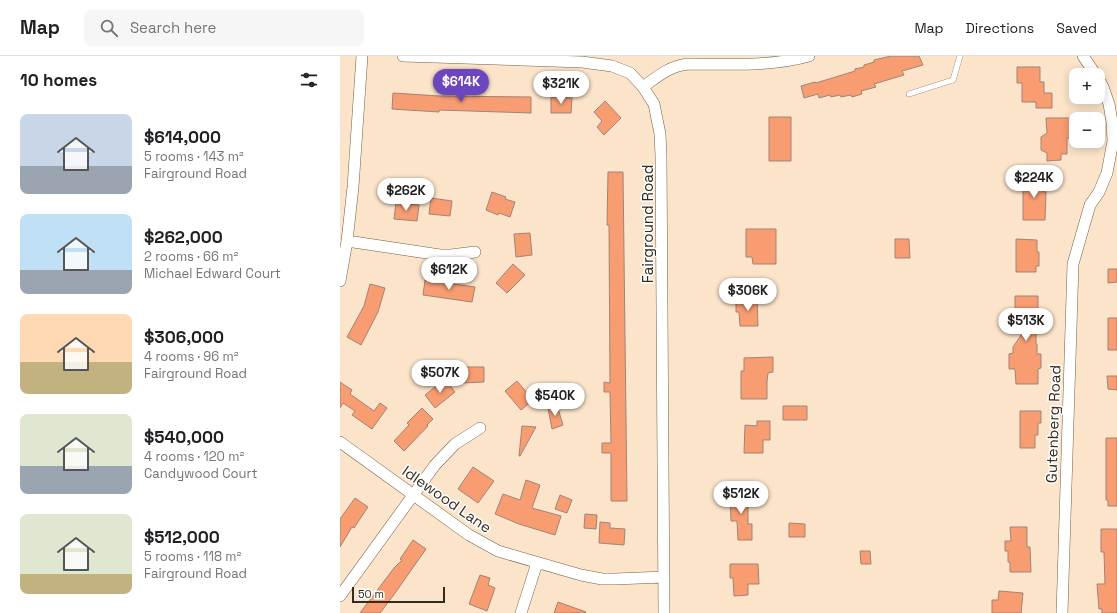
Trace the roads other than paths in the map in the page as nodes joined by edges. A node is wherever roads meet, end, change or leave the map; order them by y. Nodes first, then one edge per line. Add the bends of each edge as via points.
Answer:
1 (362, 56) edge
2 (403, 56) edge
3 (809, 56) edge
4 (960, 56) edge
5 (1083, 56) edge
6 (1091, 68) edge
7 (643, 88) junction
8 (1105, 93) edge
9 (909, 94) dead end
10 (1114, 155) edge
11 (347, 241) junction
12 (475, 252) dead end
13 (340, 281) edge
14 (480, 428) dead end
15 (340, 442) edge
16 (414, 495) junction
17 (537, 563) junction
18 (664, 578) junction
19 (340, 596) edge
20 (521, 613) edge
21 (664, 613) edge
22 (1062, 613) edge

1 - 11 street
2 - 7 street, Fairground Road via 549,60 597,64 612,66 630,73
3 - 7 street via 772,63 677,65 666,70
4 - 9 lane via 953,80
5 - 6 street
7 - 18 street, Fairground Road via 656,110 661,156
8 - 10 street, Gutenberg Road via 1112,122
10 - 22 street, Gutenberg Road via 1099,192 1090,205 1073,264
11 - 12 street via 440,255
11 - 13 street
14 - 16 street via 455,444 435,465
15 - 16 street, Idlewood Lane
16 - 17 street, Idlewood Lane via 469,535 498,550
16 - 19 street
17 - 18 street, Idlewood Lane via 580,575 602,578
17 - 20 street
18 - 21 street, Fairground Road

